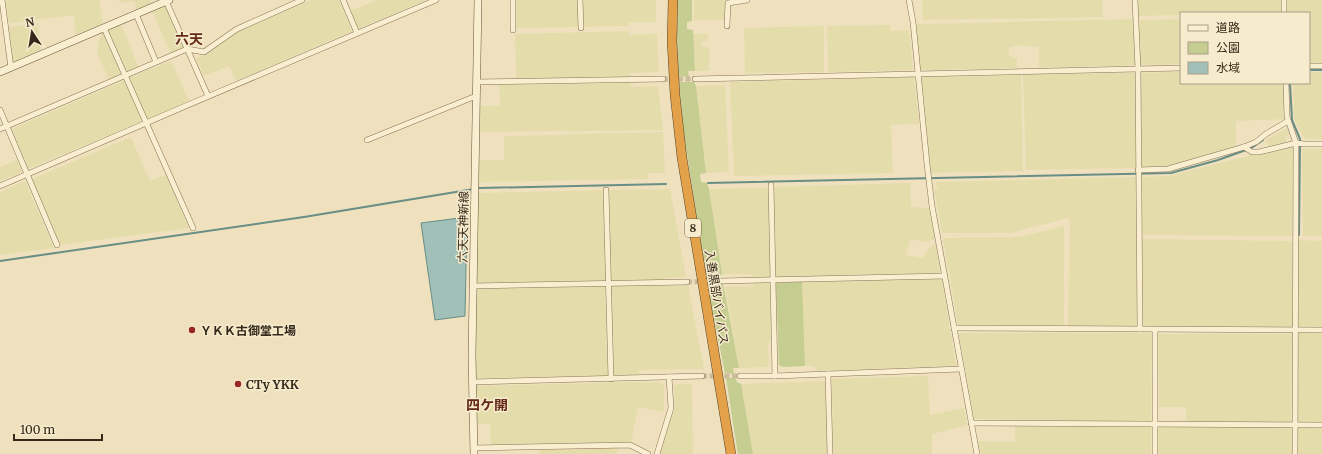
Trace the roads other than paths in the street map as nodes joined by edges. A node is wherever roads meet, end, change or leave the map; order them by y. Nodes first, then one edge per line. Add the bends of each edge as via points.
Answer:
1 (2, 0) edge
2 (167, 0) edge
3 (302, 0) edge
4 (343, 0) edge
5 (436, 0) edge
6 (478, 0) edge
7 (513, 0) edge
8 (580, 0) edge
9 (673, 0) edge
10 (747, 0) edge
11 (909, 0) edge
12 (1135, 0) edge
13 (1284, 0) edge
14 (728, 1) edge
15 (1284, 12) edge
16 (136, 14) junction
17 (727, 26) dead end
18 (104, 28) junction
19 (581, 28) dead end
20 (513, 30) dead end
21 (357, 33) junction
22 (187, 49) junction
23 (156, 62) junction
24 (1310, 66) edge
25 (1322, 66) edge
26 (11, 68) junction
27 (1138, 68) junction
28 (1180, 68) edge
29 (0, 72) edge
30 (917, 73) junction
31 (125, 76) junction
32 (663, 79) tunnel mouth
33 (695, 79) tunnel mouth
34 (476, 82) junction
35 (1286, 84) edge
36 (208, 96) junction
37 (476, 96) junction
38 (0, 110) edge
39 (1288, 121) junction
40 (146, 124) junction
41 (7, 126) junction
42 (0, 129) edge
43 (367, 140) dead end
44 (1296, 142) junction
45 (1322, 144) edge
46 (1244, 147) junction
47 (1138, 170) junction
48 (27, 174) junction
49 (771, 185) dead end
50 (0, 186) edge
51 (606, 190) dead end
52 (193, 228) dead end
53 (57, 245) dead end
54 (945, 276) junction
55 (773, 280) junction
56 (722, 281) tunnel mouth
57 (687, 282) tunnel mouth
58 (609, 284) junction
59 (474, 286) junction
60 (954, 328) junction
61 (1140, 329) junction
62 (1155, 330) junction
63 (1295, 330) junction
64 (1322, 330) edge
65 (962, 370) junction
66 (828, 374) junction
67 (702, 376) tunnel mouth
68 (740, 376) tunnel mouth
69 (775, 376) junction
70 (669, 377) junction
71 (611, 379) junction
72 (472, 382) junction
73 (971, 423) junction
74 (1155, 424) junction
75 (1295, 425) junction
76 (1322, 425) edge
77 (474, 451) edge
78 (648, 454) edge
79 (657, 454) edge
80 (731, 454) edge
81 (830, 454) edge
82 (977, 454) edge
83 (1155, 454) edge
84 (1295, 454) edge

1 - 26 street
2 - 16 main road
2 - 22 street
3 - 22 street via 237,29 204,52
4 - 21 street
5 - 21 street
6 - 34 main road, 六天天神新線
7 - 20 street
8 - 19 street
9 - 80 highway, 入善黒部バイパス / 8 via 675,95 682,158
10 - 14 street
11 - 30 street
12 - 27 street
13 - 15 street
14 - 17 street
16 - 18 main road
16 - 23 street
18 - 26 main road
18 - 31 street
21 - 36 street
22 - 23 street
22 - 36 street
23 - 31 street
24 - 25 street
26 - 29 main road
27 - 28 street
27 - 30 street
27 - 47 street
30 - 33 street
30 - 54 street via 931,199
31 - 40 street
31 - 41 street
32 - 34 street
34 - 37 main road, 六天天神新線
35 - 39 street
36 - 40 street
37 - 43 street
37 - 59 main road, 六天天神新線
38 - 41 street
39 - 44 street
39 - 46 street
40 - 48 street
40 - 52 street
41 - 42 street
41 - 48 street
44 - 45 street
44 - 46 street via 1259,152 1252,152
44 - 63 street
46 - 47 street via 1168,169
47 - 61 street
48 - 50 street
48 - 53 street
49 - 55 street
51 - 58 street
54 - 55 street
54 - 60 street
55 - 56 street
55 - 69 street
57 - 58 street
58 - 59 street
58 - 71 street
59 - 72 main road, 六天天神新線
60 - 61 street
60 - 65 street
61 - 62 street
62 - 63 street
62 - 74 street
63 - 64 street
63 - 75 street
65 - 66 street
65 - 73 street
66 - 69 street
66 - 81 street
67 - 70 street
68 - 69 street
70 - 71 street
70 - 79 street via 671,408
71 - 72 street
72 - 77 main road, 六天天神新線
73 - 74 street
73 - 82 street
74 - 75 street
74 - 83 street
75 - 76 street
75 - 84 street
77 - 78 street via 630,445

